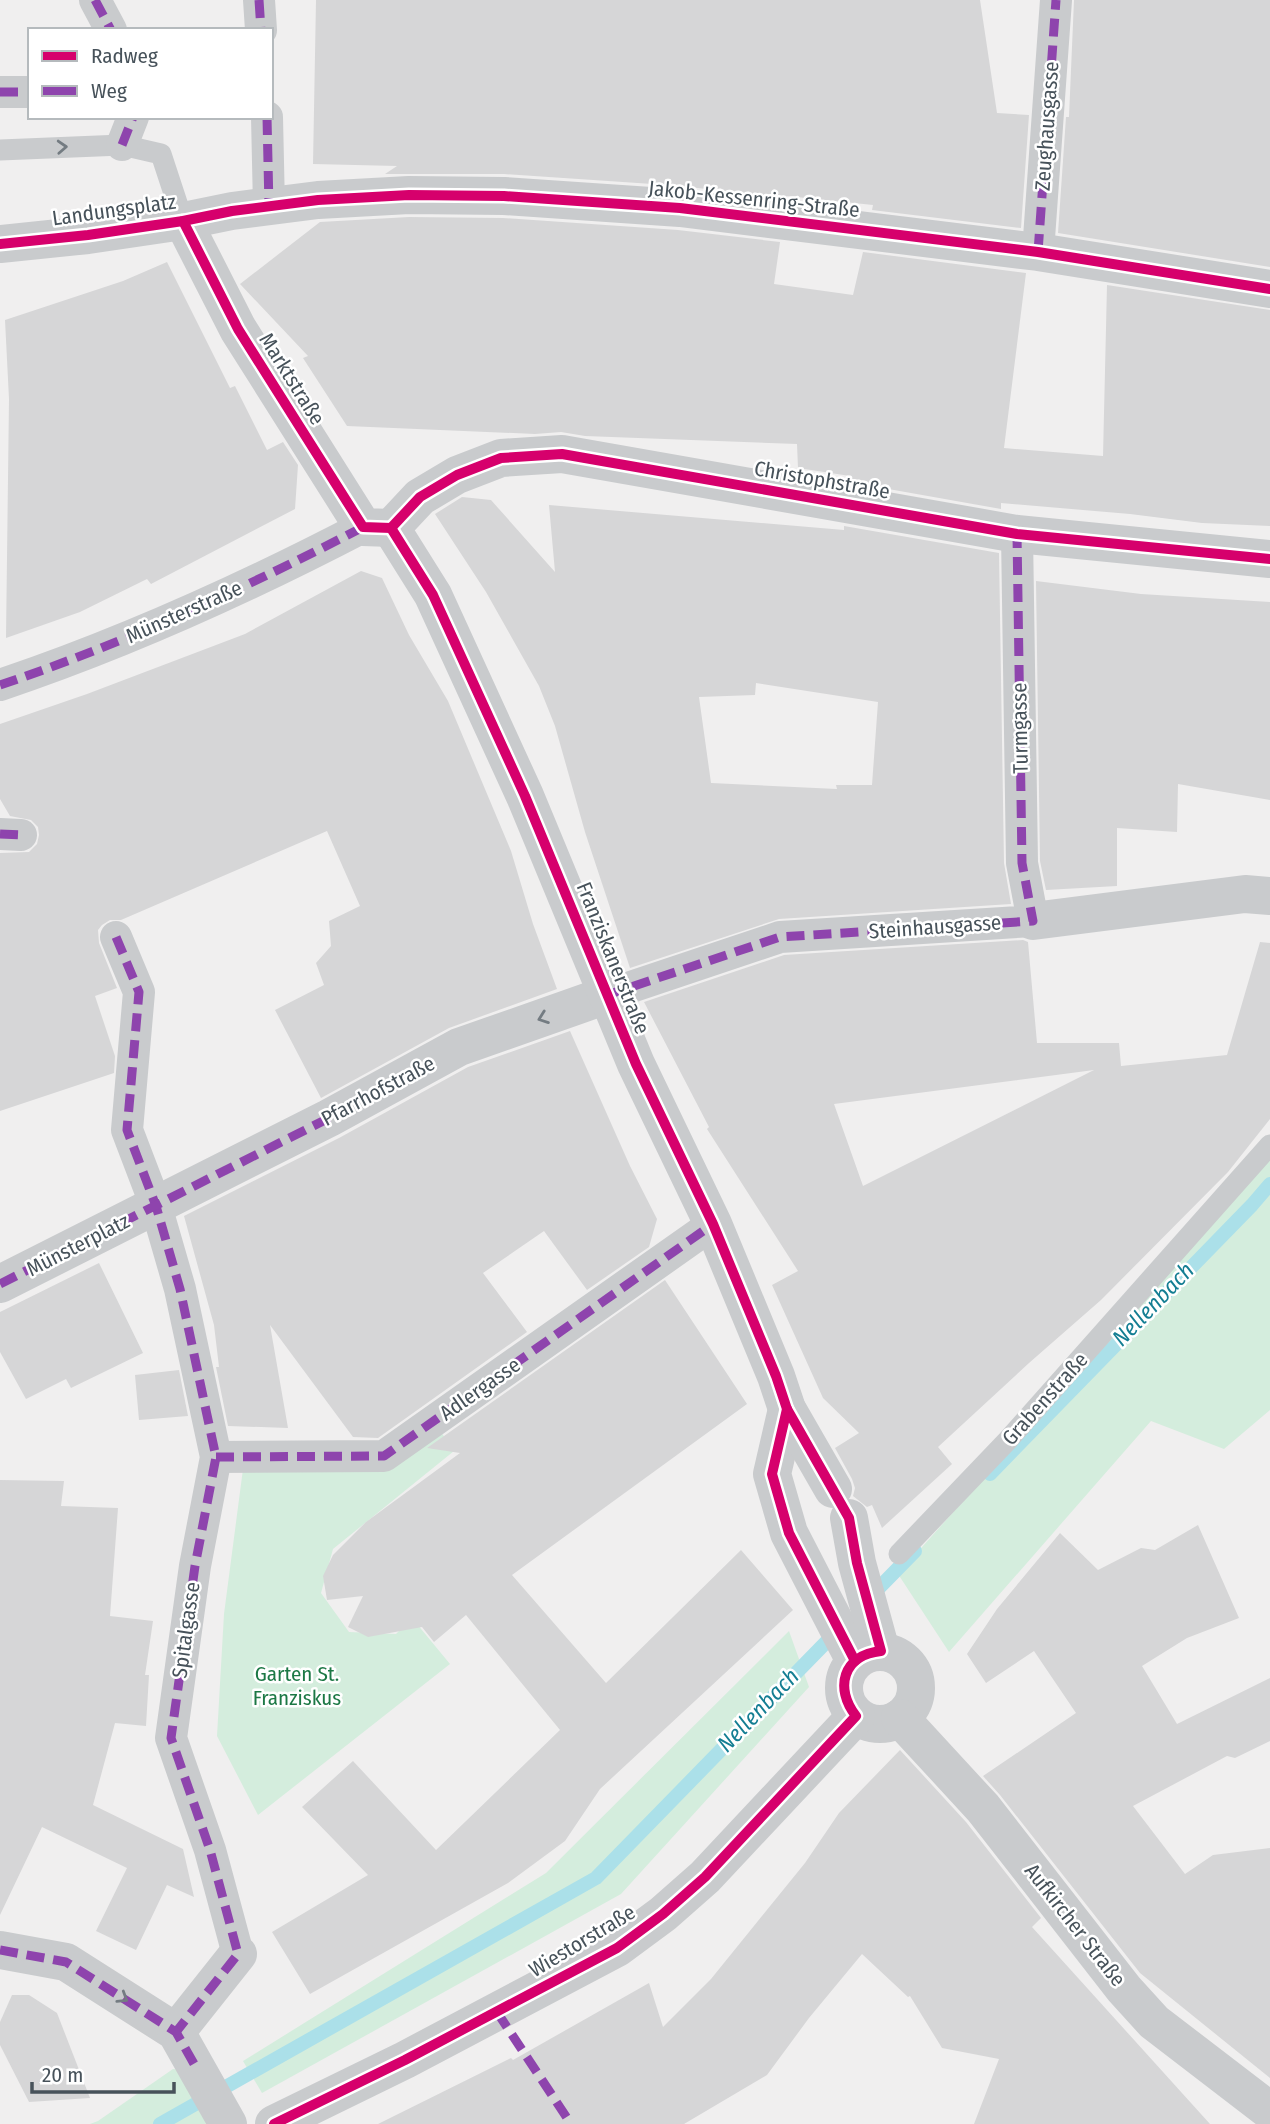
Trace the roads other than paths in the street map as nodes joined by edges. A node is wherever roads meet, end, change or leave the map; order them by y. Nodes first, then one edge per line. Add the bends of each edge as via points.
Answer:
1 (95, 0) edge
2 (259, 0) edge
3 (1056, 0) edge
4 (110, 28) edge
5 (261, 28) edge
6 (0, 92) edge
7 (28, 92) edge
8 (267, 119) edge
9 (127, 131) edge
10 (0, 150) edge
11 (269, 207) junction
12 (232, 211) joint
13 (183, 221) junction
14 (0, 244) edge
15 (1038, 252) junction
16 (1270, 289) edge
17 (377, 528) junction
18 (1017, 534) junction
19 (1270, 559) edge
20 (0, 685) edge
21 (1270, 896) edge
22 (1033, 921) junction
23 (116, 937) dead end
24 (607, 995) junction
25 (1270, 1145) edge
26 (156, 1206) junction
27 (713, 1224) junction
28 (0, 1284) edge
29 (787, 1409) junction
30 (216, 1457) junction
31 (899, 1554) dead end
32 (868, 1656) junction
33 (856, 1716) junction
34 (901, 1718) junction
35 (0, 1950) edge
36 (238, 1954) joint
37 (176, 2032) junction
38 (1270, 2111) edge
39 (227, 2122) edge
40 (274, 2124) edge

1 - 4 street
2 - 5 street
3 - 15 street, Zeughausgasse
6 - 7 street
8 - 11 street
10 -> 9 lane, Landungsplatz
9 - 13 lane, Landungsplatz via 161,154
11 - 12 street, Jakob-Kessenring-Straße
11 - 15 street, Jakob-Kessenring-Straße via 410,195 504,196 680,208
12 - 13 street, Landungsplatz
13 - 14 street, Landungsplatz
13 - 17 street, Marktstraße via 238,329
15 - 16 street, Jakob-Kessenring-Straße
17 - 18 street, Christophstraße via 457,474 501,458 562,454
17 - 20 street, Münsterstraße via 178,617
17 - 24 street, Franziskanerstraße via 433,595 526,796
18 - 19 street, Christophstraße
18 - 22 street, Turmgasse via 1022,863
21 - 22 street, Steinhausgasse via 1245,894
22 - 24 street, Steinhausgasse via 780,937
23 - 26 street, Spitalgasse via 139,992 127,1130
24 -> 26 street, Pfarrhofstraße via 459,1047
24 - 27 street, Franziskanerstraße
25 - 31 lane, Grabenstraße via 1008,1440
26 - 28 street, Münsterplatz
26 - 30 street, Spitalgasse via 180,1289
27 - 29 street, Franziskanerstraße
27 - 30 street, Adlergasse via 384,1456
29 - 32 street, Franziskanerstraße via 841,1504 857,1563
29 - 32 street via 772,1474 789,1533 816,1589
30 - 36 street, Spitalgasse via 171,1738 211,1850
32 - 33 street via 847,1670 844,1682 844,1695
32 - 34 street via 892,1653 910,1667 915,1700
33 - 34 street via 878,1725
33 - 40 street, Wiestorstraße via 705,1877 617,1948
34 - 38 street, Aufkircher Straße via 984,1808 1154,2022
35 -> 37 street via 66,1962
36 - 37 street, Spitalgasse
37 - 39 street

